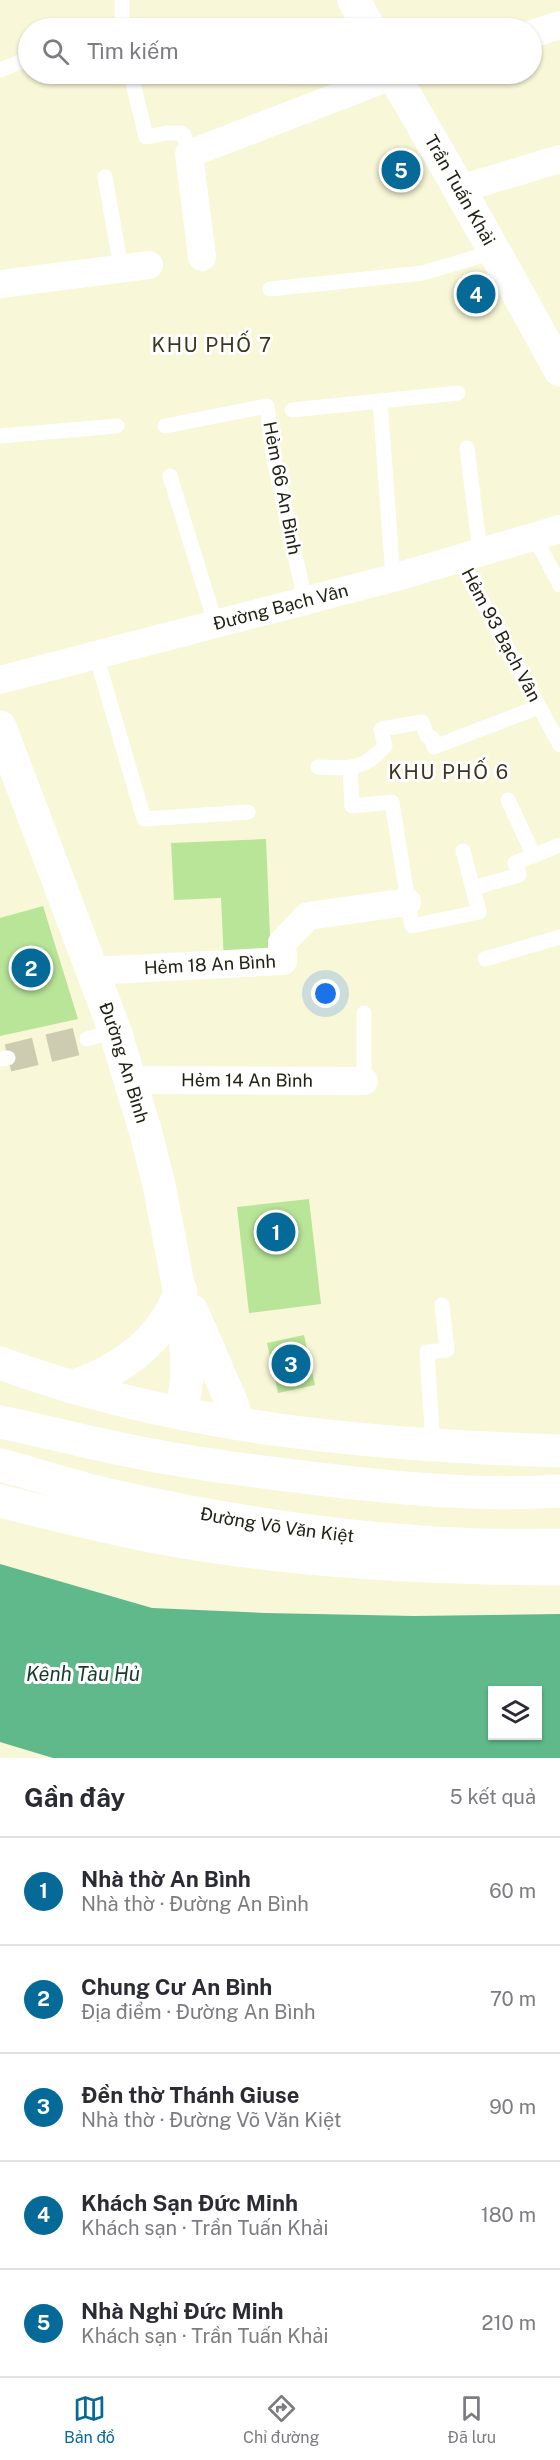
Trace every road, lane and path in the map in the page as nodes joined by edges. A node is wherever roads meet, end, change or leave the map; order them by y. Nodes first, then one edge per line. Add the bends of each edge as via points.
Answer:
1 (122, 0) edge
2 (354, 0) edge
3 (122, 18) edge
4 (364, 18) edge
5 (560, 25) edge
6 (542, 31) edge
7 (18, 63) edge
8 (0, 70) edge
9 (133, 84) edge
10 (369, 84) edge
11 (401, 84) edge
12 (189, 153) junction
13 (560, 159) edge
14 (105, 177) dead end
15 (460, 189) junction
16 (493, 252) junction
17 (202, 257) dead end
18 (149, 265) dead end
19 (121, 268) junction
20 (0, 284) edge
21 (270, 289) dead end
22 (555, 351) edge
23 (458, 393) dead end
24 (380, 400) junction
25 (292, 410) dead end
26 (117, 426) dead end
27 (165, 426) dead end
28 (0, 436) edge
29 (467, 448) dead end
30 (170, 476) dead end
31 (547, 533) edge
32 (469, 554) junction
33 (393, 578) junction
34 (560, 585) edge
35 (305, 600) junction
36 (216, 625) junction
37 (96, 655) junction
38 (0, 680) edge
39 (539, 707) junction
40 (0, 727) edge
41 (560, 745) edge
42 (318, 767) dead end
43 (350, 768) junction
44 (8, 777) edge
45 (508, 800) dead end
46 (249, 812) dead end
47 (560, 845) edge
48 (463, 851) dead end
49 (534, 856) junction
50 (472, 888) junction
51 (407, 902) junction
52 (560, 937) edge
53 (485, 959) dead end
54 (90, 970) junction
55 (364, 1013) dead end
56 (130, 1080) junction
57 (364, 1081) joint
58 (181, 1291) junction
59 (442, 1305) dead end
60 (0, 1340) edge
61 (0, 1363) edge
62 (33, 1375) junction
63 (72, 1387) junction
64 (182, 1413) junction
65 (0, 1422) edge
66 (237, 1422) junction
67 (434, 1445) junction
68 (560, 1451) edge
69 (173, 1459) junction
70 (0, 1465) edge
71 (267, 1472) junction
72 (560, 1491) edge
73 (0, 1501) edge
74 (161, 1522) junction
75 (560, 1545) edge
76 (560, 1569) edge

1 - 3 lane
2 - 4 main road
5 - 6 street
7 - 8 lane
9 - 12 lane via 146,137 181,133
10 - 12 street
11 - 15 main road, Trần Tuấn Khải
12 - 17 street
13 - 15 street
14 - 19 lane
15 - 16 main road, Trần Tuấn Khải
16 - 21 lane via 423,273
16 - 22 main road, Trần Tuấn Khải
18 - 19 street
19 - 20 street
23 - 24 lane
24 - 25 lane
24 - 33 lane
26 - 28 lane
27 - 35 lane, Hẻm 66 An Bình via 267,406 274,460
29 - 32 lane
30 - 36 lane
31 - 32 street, Đường Bạch Vân
31 - 34 lane
32 - 33 street, Đường Bạch Vân
32 - 39 lane, Hẻm 93 Bạch Vân
33 - 35 street, Đường Bạch Vân
35 - 36 street, Đường Bạch Vân
36 - 37 street, Đường Bạch Vân
37 - 38 street, Đường Bạch Vân
37 - 46 lane via 144,819
39 - 41 lane, Hẻm 93 Bạch Vân
39 - 43 lane via 434,747 422,722 381,729 385,746 372,760
40 - 44 main road, Đường An Bình
42 - 43 lane
43 - 51 lane via 352,806 392,802
44 - 54 main road, Đường An Bình
45 - 49 lane
47 - 49 lane
48 - 50 lane
49 - 50 lane via 515,863 519,875
50 - 51 lane via 479,912 412,926
51 - 54 street, Hẻm 18 An Bình via 308,916 282,943 283,961
52 - 53 lane
54 - 56 main road, Đường An Bình via 101,1035
55 - 57 lane
56 - 57 street, Hẻm 14 An Bình
56 - 58 main road, Đường An Bình via 159,1185
58 - 63 main road via 166,1321 133,1358
58 - 64 main road, Đường An Bình via 187,1349
58 - 66 main road via 198,1323
59 - 67 lane via 447,1350 427,1352
60 - 62 main road
61 - 62 main road
62 - 63 main road
63 - 64 main road
64 - 66 main road
64 - 69 main road, Đường An Bình
65 - 69 main road
66 - 67 main road via 324,1436
66 - 71 main road via 244,1450
67 - 68 main road
69 - 71 main road
69 - 74 main road, Đường An Bình
70 - 74 main road, Đường Võ Văn Kiệt via 103,1493
71 - 72 main road via 450,1491
73 - 74 main road, Đường Võ Văn Kiệt via 96,1525
74 - 75 main road, Đường Võ Văn Kiệt via 362,1539
74 - 76 main road, Đường Võ Văn Kiệt via 310,1559 460,1569

